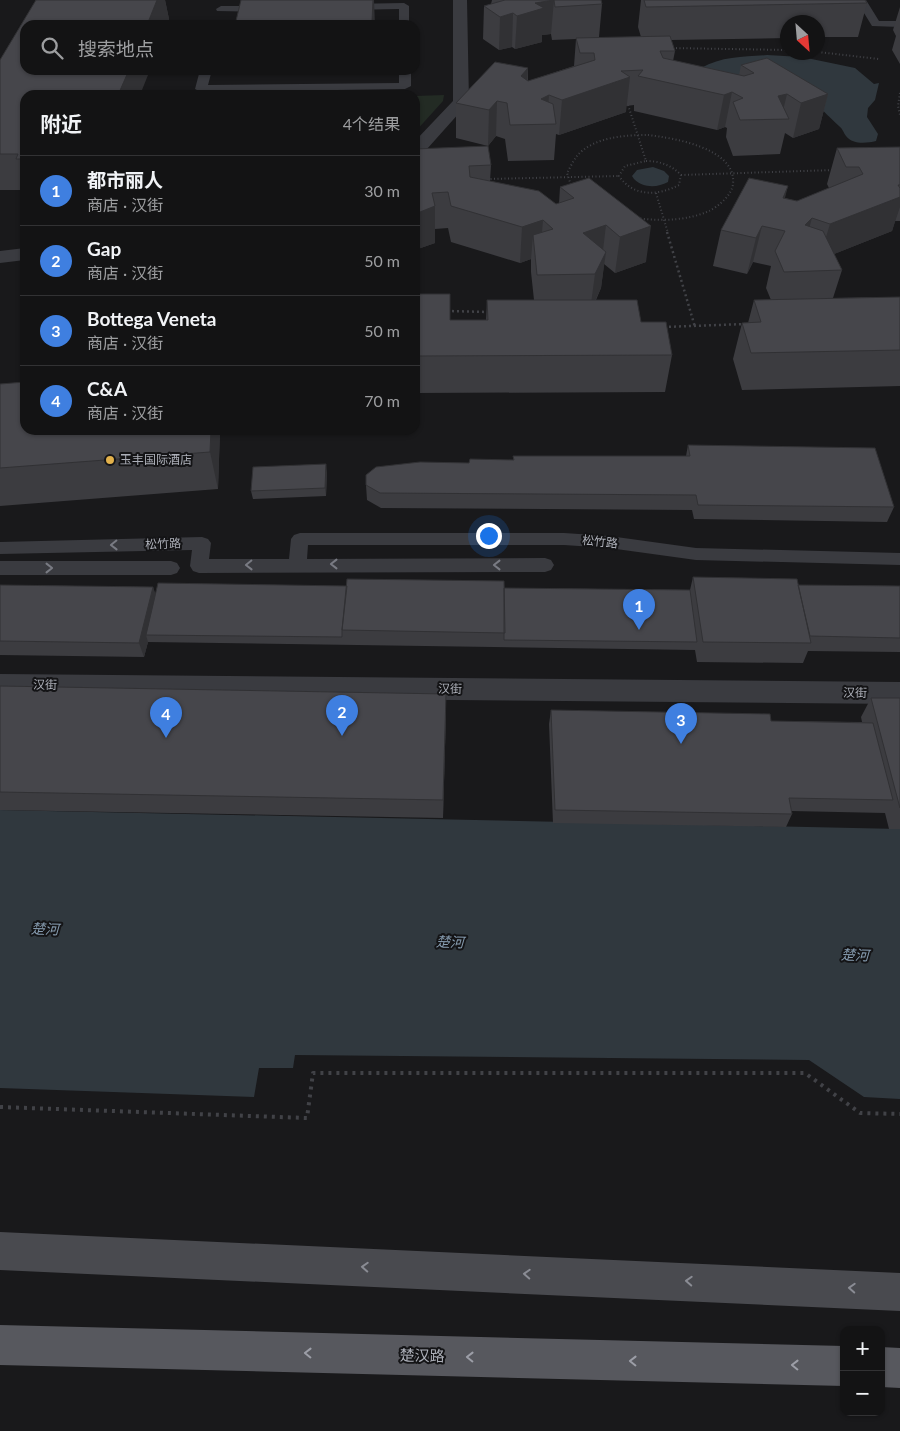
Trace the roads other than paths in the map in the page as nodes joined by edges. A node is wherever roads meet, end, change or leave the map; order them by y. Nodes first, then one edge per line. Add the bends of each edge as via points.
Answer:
1 (460, 0) edge
2 (861, 0) edge
3 (278, 8) edge
4 (336, 8) edge
5 (221, 9) edge
6 (404, 20) edge
7 (900, 24) edge
8 (205, 75) edge
9 (405, 75) edge
10 (420, 146) edge
11 (20, 255) edge
12 (0, 257) edge
13 (0, 548) edge
14 (900, 559) edge
15 (298, 564) junction
16 (545, 565) dead end
17 (0, 568) edge
18 (171, 568) dead end
19 (0, 685) edge
20 (900, 693) edge
21 (0, 1251) edge
22 (900, 1292) edge
23 (0, 1345) edge
24 (840, 1366) edge
25 (885, 1367) edge
26 (900, 1368) edge

1 - 10 street via 461,102
2 - 7 lane via 876,24
3 - 5 lane
4 - 6 lane via 404,6
8 - 9 lane via 201,89 405,86
11 - 12 street
15 -> 13 lane, 松竹路 via 199,566 202,543
14 - 15 lane, 松竹路 via 696,554 564,539 300,539
16 -> 15 lane
17 -> 18 lane
19 - 20 street, 汉街
22 -> 21 main road
24 -> 23 main road, 楚汉路
25 - 26 main road

